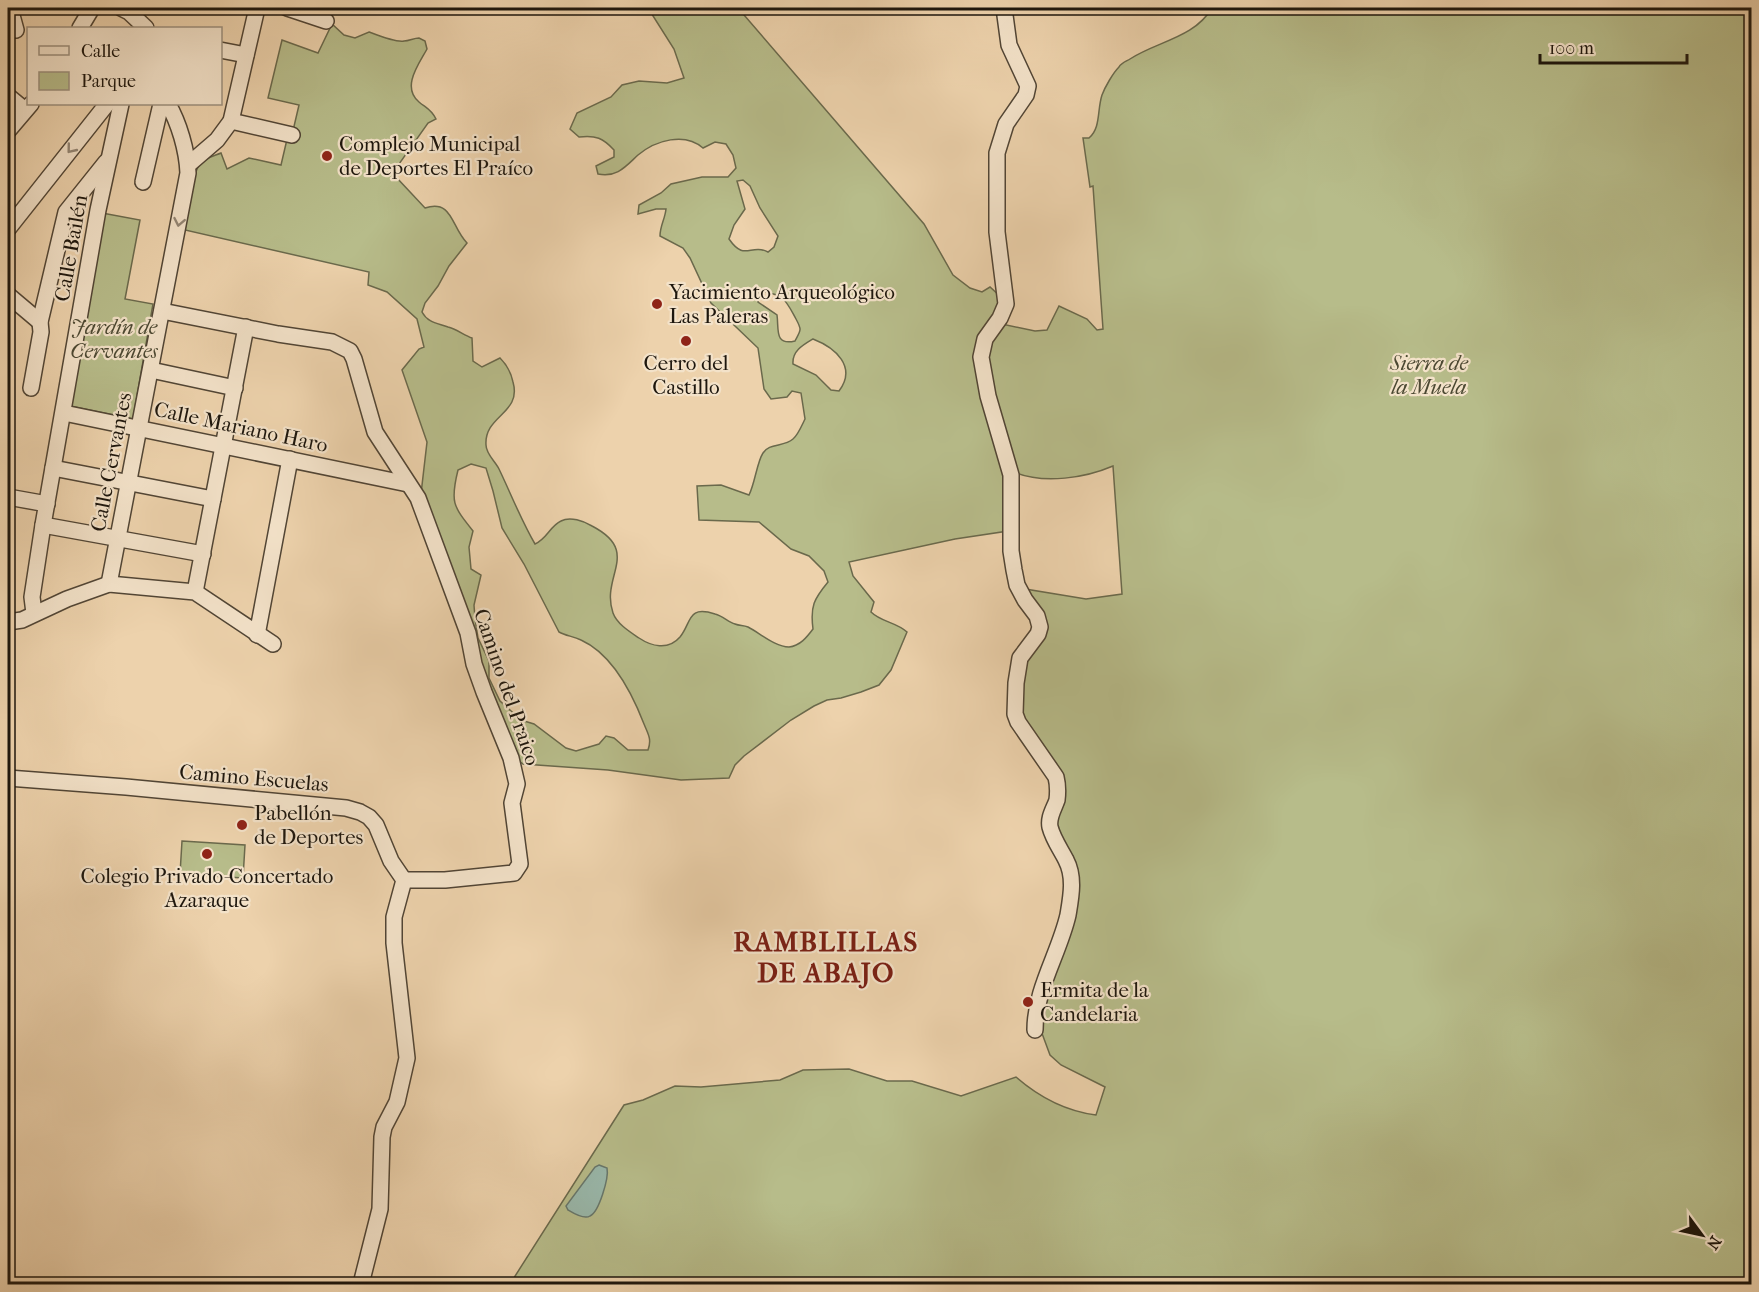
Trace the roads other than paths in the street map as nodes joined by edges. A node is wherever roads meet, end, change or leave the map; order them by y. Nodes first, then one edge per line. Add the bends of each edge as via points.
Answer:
1 (10, 8) edge
2 (90, 8) edge
3 (257, 8) edge
4 (287, 8) edge
5 (1004, 8) edge
6 (128, 9) edge
7 (326, 21) dead end
8 (80, 27) edge
9 (145, 27) edge
10 (16, 30) dead end
11 (222, 50) edge
12 (246, 55) junction
13 (8, 96) edge
14 (106, 105) edge
15 (121, 105) edge
16 (161, 105) edge
17 (169, 105) edge
18 (28, 107) edge
19 (231, 121) junction
20 (8, 131) edge
21 (292, 135) dead end
22 (109, 158) junction
23 (188, 165) junction
24 (143, 183) dead end
25 (9, 228) edge
26 (8, 295) edge
27 (162, 311) junction
28 (40, 322) junction
29 (246, 327) junction
30 (151, 370) junction
31 (31, 387) dead end
32 (235, 388) junction
33 (64, 413) junction
34 (140, 427) junction
35 (224, 444) junction
36 (290, 459) junction
37 (53, 468) junction
38 (129, 483) junction
39 (408, 483) junction
40 (8, 497) edge
41 (213, 498) junction
42 (47, 504) junction
43 (43, 525) junction
44 (118, 539) junction
45 (203, 554) junction
46 (109, 584) junction
47 (195, 592) junction
48 (34, 613) junction
49 (8, 622) edge
50 (257, 635) junction
51 (273, 644) dead end
52 (8, 778) edge
53 (404, 880) junction
54 (1035, 1030) dead end
55 (361, 1284) edge

1 - 10 street
2 - 8 street
3 - 12 street
4 - 7 street
5 - 54 street via 1009,45 1028,86 1006,124 997,153 997,232 1006,304 983,346 982,370 1011,475 1011,551 1017,585 1040,627 1020,658 1015,714 1056,777 1058,787 1050,828 1072,880 1067,918 1037,1004
6 - 9 street
11 - 12 street
12 - 19 street
13 - 18 street
14 -> 25 street
15 - 22 street, Calle Bailén
16 - 24 street
17 - 23 street, Calle Cervantes via 176,117
18 - 20 street
19 - 21 street
19 - 23 street via 217,141
22 - 28 street via 66,212
22 - 33 street, Calle Bailén
23 -> 27 street, Calle Cervantes
26 - 28 street
27 - 29 street
27 - 30 street, Calle Cervantes
28 - 31 street
29 - 32 street
29 - 39 street via 332,342 350,351 375,432
30 - 32 street
30 - 34 street, Calle Cervantes
32 - 35 street
33 - 34 street, Calle Mariano Haro
33 - 37 street, Calle Bailén
34 - 35 street, Calle Mariano Haro
34 - 38 street, Calle Cervantes
35 - 36 street, Calle Mariano Haro
35 - 41 street
36 - 39 street, Calle Mariano Haro
36 - 50 street
37 - 38 street
37 - 42 street, Calle Bailén
38 - 41 street
38 - 44 street, Calle Cervantes
39 - 53 street, Camino del Praico via 418,498 468,633 484,692 512,758 517,784 512,802 520,864 514,873
40 - 42 street
41 - 45 street
42 - 43 street, Calle Bailén
43 - 44 street
43 - 48 street, Calle Bailén via 32,597
44 - 45 street
44 - 46 street, Calle Cervantes
45 - 47 street
46 - 47 street
46 - 48 street
47 - 50 street
48 - 49 street
50 - 51 street
52 - 53 street, Camino Escuelas via 346,808 369,817 376,825
53 - 55 street via 394,917 394,943 406,1058 397,1102 382,1137 380,1209

